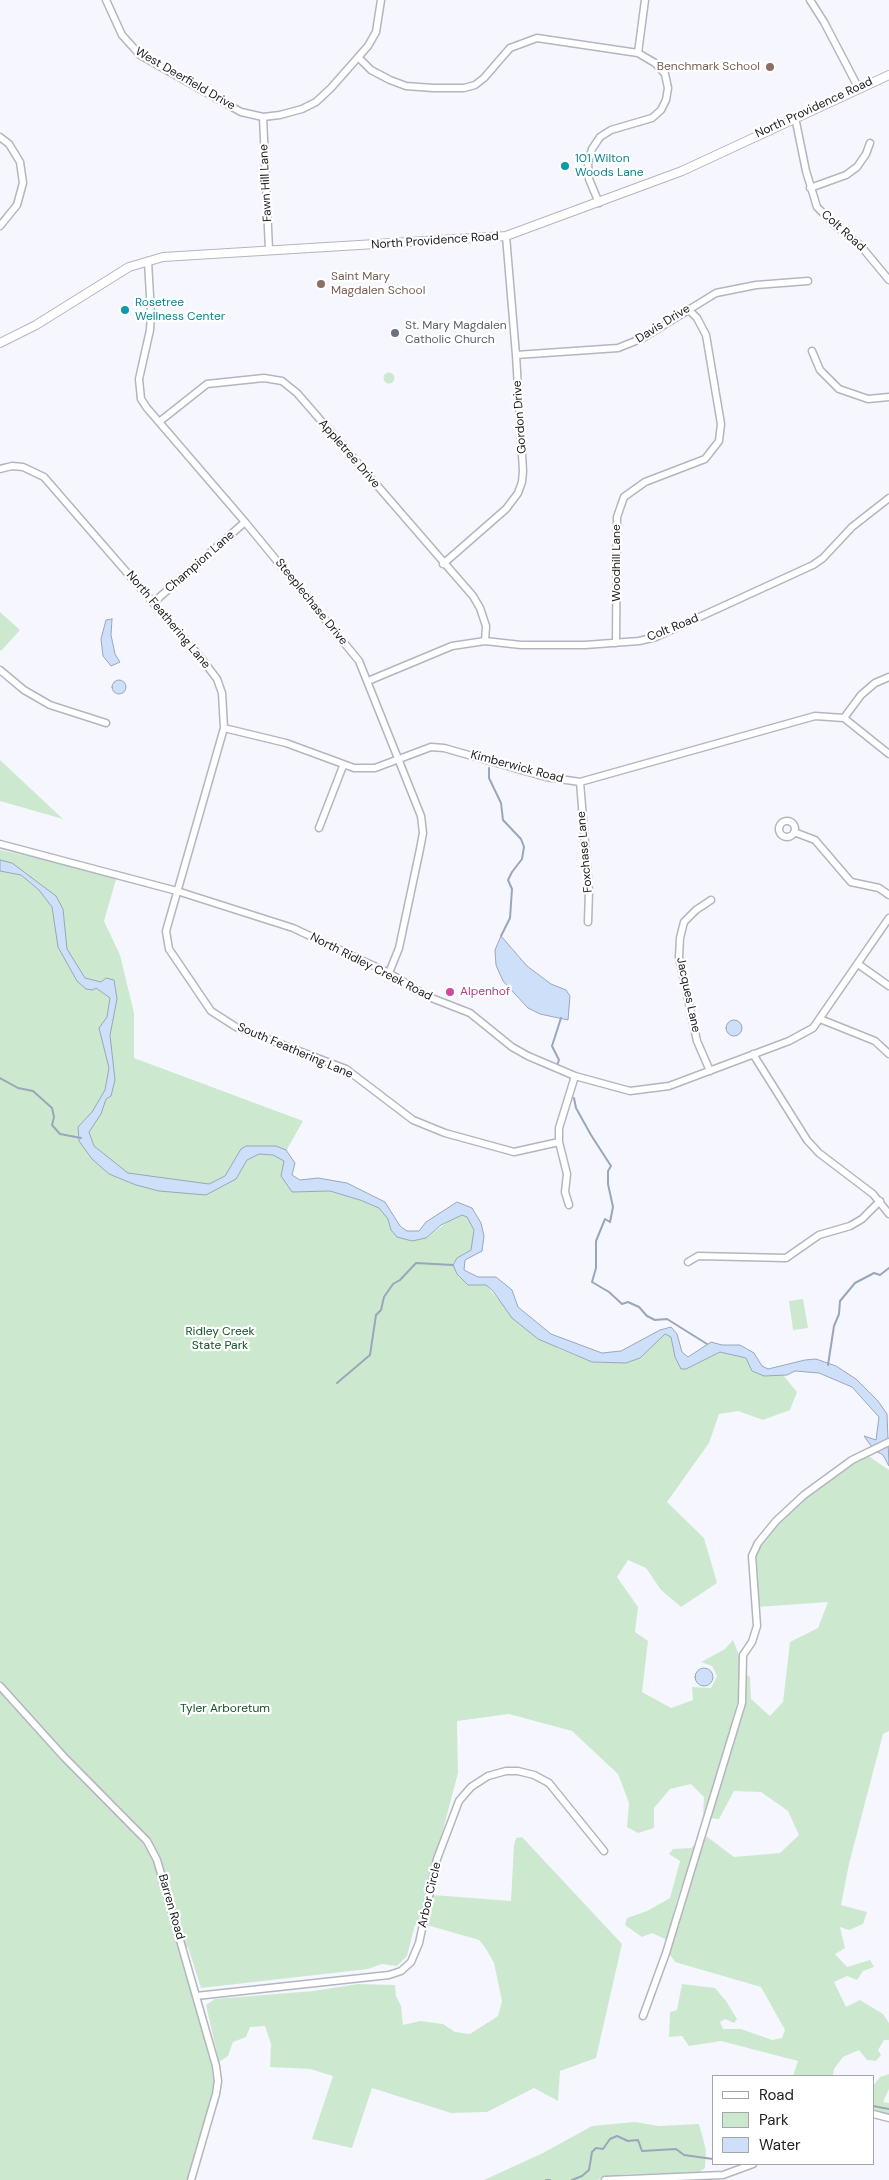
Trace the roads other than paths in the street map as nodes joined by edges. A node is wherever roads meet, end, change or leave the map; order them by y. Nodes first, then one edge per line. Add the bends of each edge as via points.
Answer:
1 (106, 0) edge
2 (381, 0) edge
3 (645, 0) edge
4 (810, 0) edge
5 (638, 53) junction
6 (359, 58) junction
7 (889, 75) edge
8 (858, 88) junction
9 (262, 116) junction
10 (794, 117) junction
11 (0, 136) edge
12 (870, 143) dead end
13 (810, 188) junction
14 (599, 203) junction
15 (0, 226) edge
16 (506, 236) junction
17 (269, 250) junction
18 (148, 261) junction
19 (889, 280) edge
20 (808, 281) dead end
21 (688, 309) junction
22 (0, 343) edge
23 (812, 351) dead end
24 (516, 355) junction
25 (889, 397) edge
26 (159, 422) junction
27 (0, 469) edge
28 (889, 498) edge
29 (245, 522) junction
30 (443, 564) junction
31 (154, 602) junction
32 (485, 641) junction
33 (616, 643) junction
34 (0, 670) edge
35 (889, 677) edge
36 (368, 681) junction
37 (844, 718) junction
38 (106, 723) dead end
39 (224, 728) junction
40 (889, 754) edge
41 (398, 760) junction
42 (343, 766) junction
43 (580, 782) junction
44 (318, 828) dead end
45 (794, 832) dead end
46 (0, 844) edge
47 (177, 890) junction
48 (889, 895) edge
49 (711, 900) dead end
50 (889, 918) edge
51 (588, 922) dead end
52 (858, 964) junction
53 (389, 973) junction
54 (889, 986) edge
55 (820, 1019) junction
56 (753, 1054) junction
57 (889, 1054) edge
58 (710, 1071) junction
59 (575, 1076) junction
60 (559, 1142) junction
61 (880, 1201) junction
62 (569, 1205) dead end
63 (889, 1214) edge
64 (688, 1262) dead end
65 (889, 1442) edge
66 (0, 1686) edge
67 (604, 1851) dead end
68 (196, 1996) junction
69 (643, 2016) dead end
70 (874, 2114) edge
71 (889, 2118) edge
72 (750, 2165) edge
73 (192, 2180) edge
74 (606, 2180) edge

1 - 9 street, West Deerfield Drive via 122,35 140,55 242,112
2 - 6 street, West Deerfield Drive via 376,32
3 - 5 street
4 - 8 street
5 - 6 street via 537,38 510,48 484,78 464,88 406,86 371,70
5 - 14 street via 656,63 665,74 666,100 652,118 610,130 600,137 588,163 589,179
6 - 9 street, West Deerfield Drive via 316,102 280,116
7 - 8 main road, North Providence Road
8 - 10 main road, North Providence Road
9 - 17 street, Fawn Hill Lane
10 - 13 street, Colt Road
10 - 14 main road, North Providence Road via 682,171
11 - 15 street via 20,162 23,183 17,205
12 - 13 street via 857,167 846,175
13 - 19 street, Colt Road via 817,207 860,245
14 - 16 main road, North Providence Road
16 - 17 main road, North Providence Road
16 - 24 street, Gordon Drive
17 - 18 main road, North Providence Road
18 - 22 main road, North Providence Road via 113,276 36,325
18 - 26 street, Steeplechase Drive via 150,330 138,379 147,408
20 - 21 street, Davis Drive via 716,292
21 - 24 street, Davis Drive via 630,344 602,350
21 - 33 street, Woodhill Lane via 706,335 721,424 719,441 705,459 645,482 624,497 617,517
23 - 25 street via 820,370 839,389 868,399
24 - 30 street, Gordon Drive via 523,471 520,488 506,509
26 - 29 street, Steeplechase Drive
26 - 30 street, Appletree Drive via 207,384 264,378 282,381 297,393
27 - 31 street, North Feathering Lane via 23,467 44,476
28 - 33 street, Colt Road via 852,527 813,565 656,637
29 - 31 street, Champion Lane
29 - 36 street, Steeplechase Drive via 343,640
30 - 32 street, Appletree Drive via 480,608 486,626
31 - 39 street, North Feathering Lane via 217,679 222,693
32 - 33 street, Colt Road via 521,645
32 - 36 street, Colt Road via 443,650
34 - 38 street via 24,690 50,705
35 - 37 street via 875,683 861,695
36 - 41 street, Steeplechase Drive
37 - 40 street
37 - 43 street, Kimberwick Road via 815,716
39 - 42 street, Kimberwick Road via 286,743
39 - 47 street, North Feathering Lane
41 - 42 street, Kimberwick Road via 364,769
41 - 43 street, Kimberwick Road via 431,747 444,748 546,777
41 - 53 street, Steeplechase Drive via 421,816 423,832 399,948
42 - 44 street
43 - 51 street, Foxchase Lane via 590,891
45 - 48 street via 815,840 851,882 879,888
46 - 47 street, North Ridley Creek Road
47 - 53 street, North Ridley Creek Road via 293,928
47 - 60 street, South Feathering Lane via 166,930 169,949 211,1011 222,1020 346,1069 413,1120 445,1133 514,1152
49 - 58 street, Jacques Lane via 684,922 679,957 697,1039
50 - 52 street, North Ridley Creek Road
52 - 54 street
52 - 55 street, North Ridley Creek Road
53 - 59 street, North Ridley Creek Road via 429,997 470,1013 528,1056
55 - 56 street, North Ridley Creek Road via 805,1033
55 - 57 street via 875,1041
56 - 58 street, North Ridley Creek Road
56 - 61 street via 807,1140
58 - 59 street, North Ridley Creek Road via 669,1086 630,1091
59 - 60 street via 558,1128
60 - 62 street via 568,1174 565,1192
61 - 63 street
61 - 64 street via 856,1223 819,1235 786,1258 698,1256
65 - 69 street via 852,1460 804,1495 776,1521 752,1556 757,1626 752,1642 742,1655 742,1703 666,1953
66 - 68 street, Barren Road via 147,1841 157,1860
67 - 68 street, Arbor Circle via 549,1783 518,1771 488,1776 471,1787 459,1801 437,1859 419,1943 411,1962 401,1972
68 - 73 street, Barren Road via 218,2080
70 - 71 street
72 - 74 street via 723,2175

